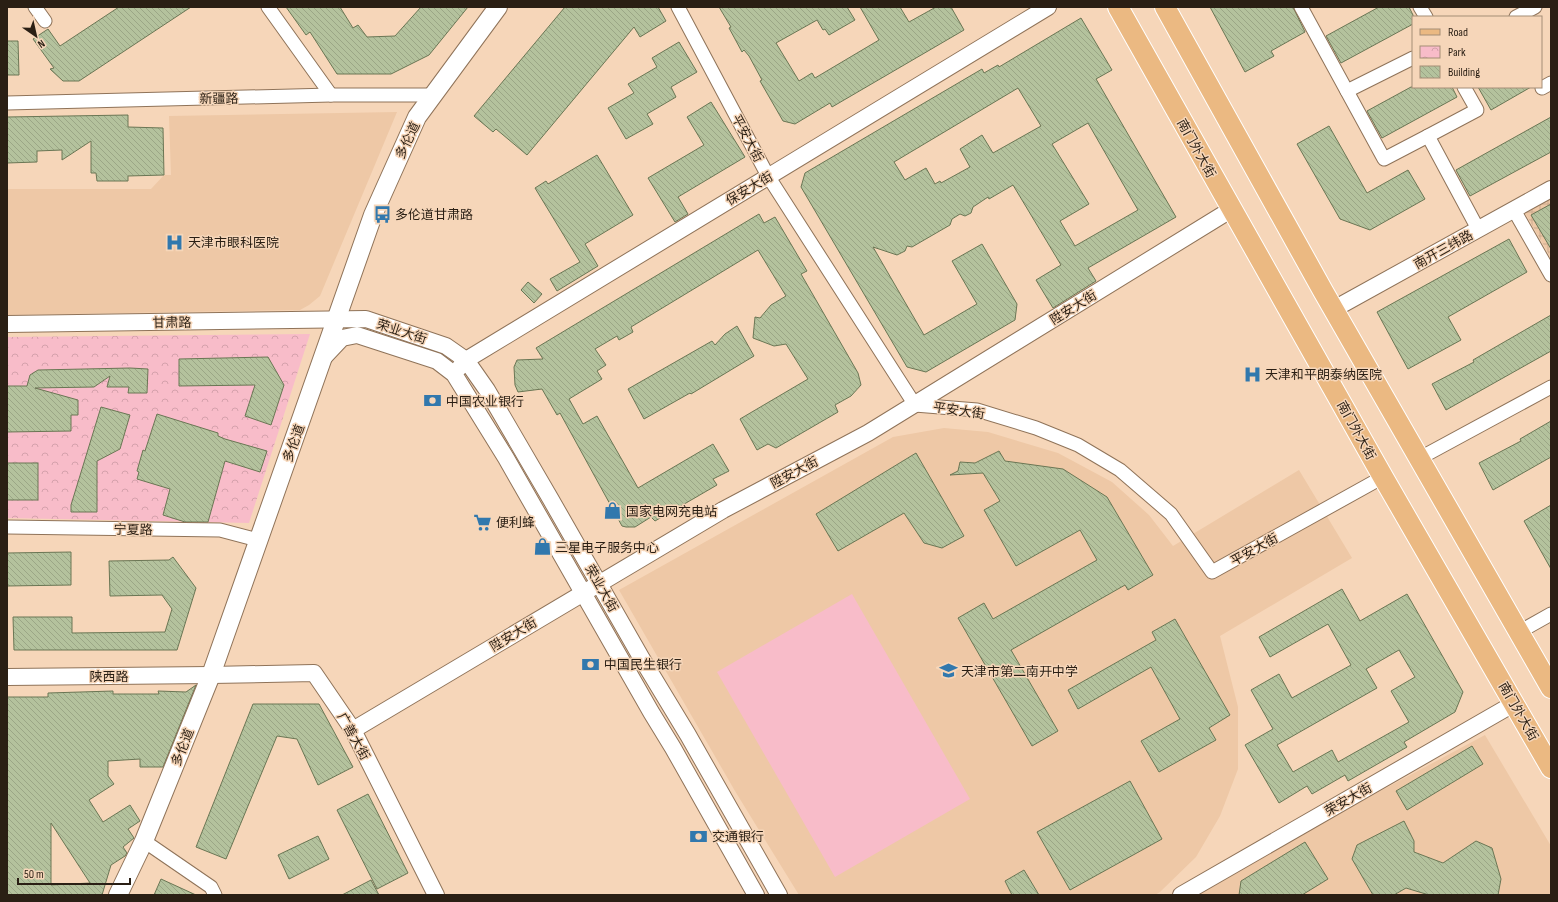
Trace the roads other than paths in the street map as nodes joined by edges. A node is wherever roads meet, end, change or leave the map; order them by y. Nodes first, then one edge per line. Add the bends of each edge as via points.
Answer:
1 (35, 7) edge
2 (268, 7) edge
3 (498, 7) edge
4 (678, 7) edge
5 (1048, 7) edge
6 (1118, 7) edge
7 (1165, 7) edge
8 (1420, 7) edge
9 (1535, 7) edge
10 (1303, 8) edge
11 (1425, 16) edge
12 (1518, 16) edge
13 (45, 21) dead end
14 (1412, 58) edge
15 (1465, 88) edge
16 (1347, 91) junction
17 (331, 95) junction
18 (432, 95) junction
19 (7, 103) edge
20 (1428, 136) junction
21 (768, 176) junction
22 (1551, 189) edge
23 (1232, 209) junction
24 (1514, 210) junction
25 (1478, 229) junction
26 (1551, 275) edge
27 (1334, 309) junction
28 (337, 320) junction
29 (7, 324) edge
30 (324, 357) junction
31 (466, 360) junction
32 (454, 374) junction
33 (1551, 387) edge
34 (915, 405) junction
35 (1420, 458) junction
36 (1383, 477) junction
37 (7, 527) edge
38 (258, 540) junction
39 (600, 583) junction
40 (583, 593) junction
41 (1551, 614) edge
42 (1519, 632) junction
43 (211, 675) junction
44 (7, 677) edge
45 (1551, 688) edge
46 (1515, 703) junction
47 (353, 730) junction
48 (1551, 768) edge
49 (144, 842) junction
50 (118, 895) edge
51 (215, 895) edge
52 (436, 895) edge
53 (756, 895) edge
54 (779, 895) edge
55 (1183, 895) edge

1 - 13 street
2 - 17 street
3 - 18 main road, 多伦道
4 - 21 street, 平安大街
5 - 21 street, 保安大街
6 - 23 main road, 南门外大街
7 - 27 main road
8 - 11 street
9 - 12 street
10 - 16 street
14 - 16 street
15 - 20 street via 1477,110
16 - 20 street via 1384,159
17 - 18 street, 新疆路
17 - 19 street, 新疆路
18 - 28 main road, 多伦道 via 407,136 373,215
20 - 25 street
21 - 31 street, 保安大街
21 - 34 street, 平安大街
22 - 24 street, 南开三纬路
23 - 34 street, 陞安大街
23 - 36 main road, 南门外大街
24 - 25 street, 南开三纬路
24 - 26 street
25 - 27 street, 南开三纬路
27 - 35 main road
28 - 29 street, 甘肃路
28 - 30 main road, 多伦道
28 - 31 street, 荣业大街 via 366,319 446,346
30 - 32 street, 荣业大街 via 342,338 357,335 437,361
30 - 38 main road, 多伦道
31 - 32 street, 保安大街
31 - 39 street, 荣业大街
32 - 40 street, 荣业大街 via 506,458
33 - 35 street
34 - 36 street, 平安大街 via 977,410 1036,428 1078,445 1120,470 1171,514 1212,572
34 - 39 street, 陞安大街 via 868,433 723,510
35 - 42 main road
36 - 46 main road, 南门外大街
37 - 38 street, 宁夏路 via 220,530
38 - 43 main road, 多伦道
39 - 40 street, 陞安大街
39 - 54 street, 荣业大街
40 - 47 street, 陞安大街
40 - 53 street, 荣业大街
41 - 42 street
42 - 45 main road
43 - 44 street, 陕西路
43 - 47 street, 广善大街 via 314,673
43 - 49 main road, 多伦道
46 - 48 main road, 南门外大街
46 - 55 street, 荣安大街
47 - 52 street, 广善大街
49 - 50 main road, 多伦道
49 - 51 street via 211,887

